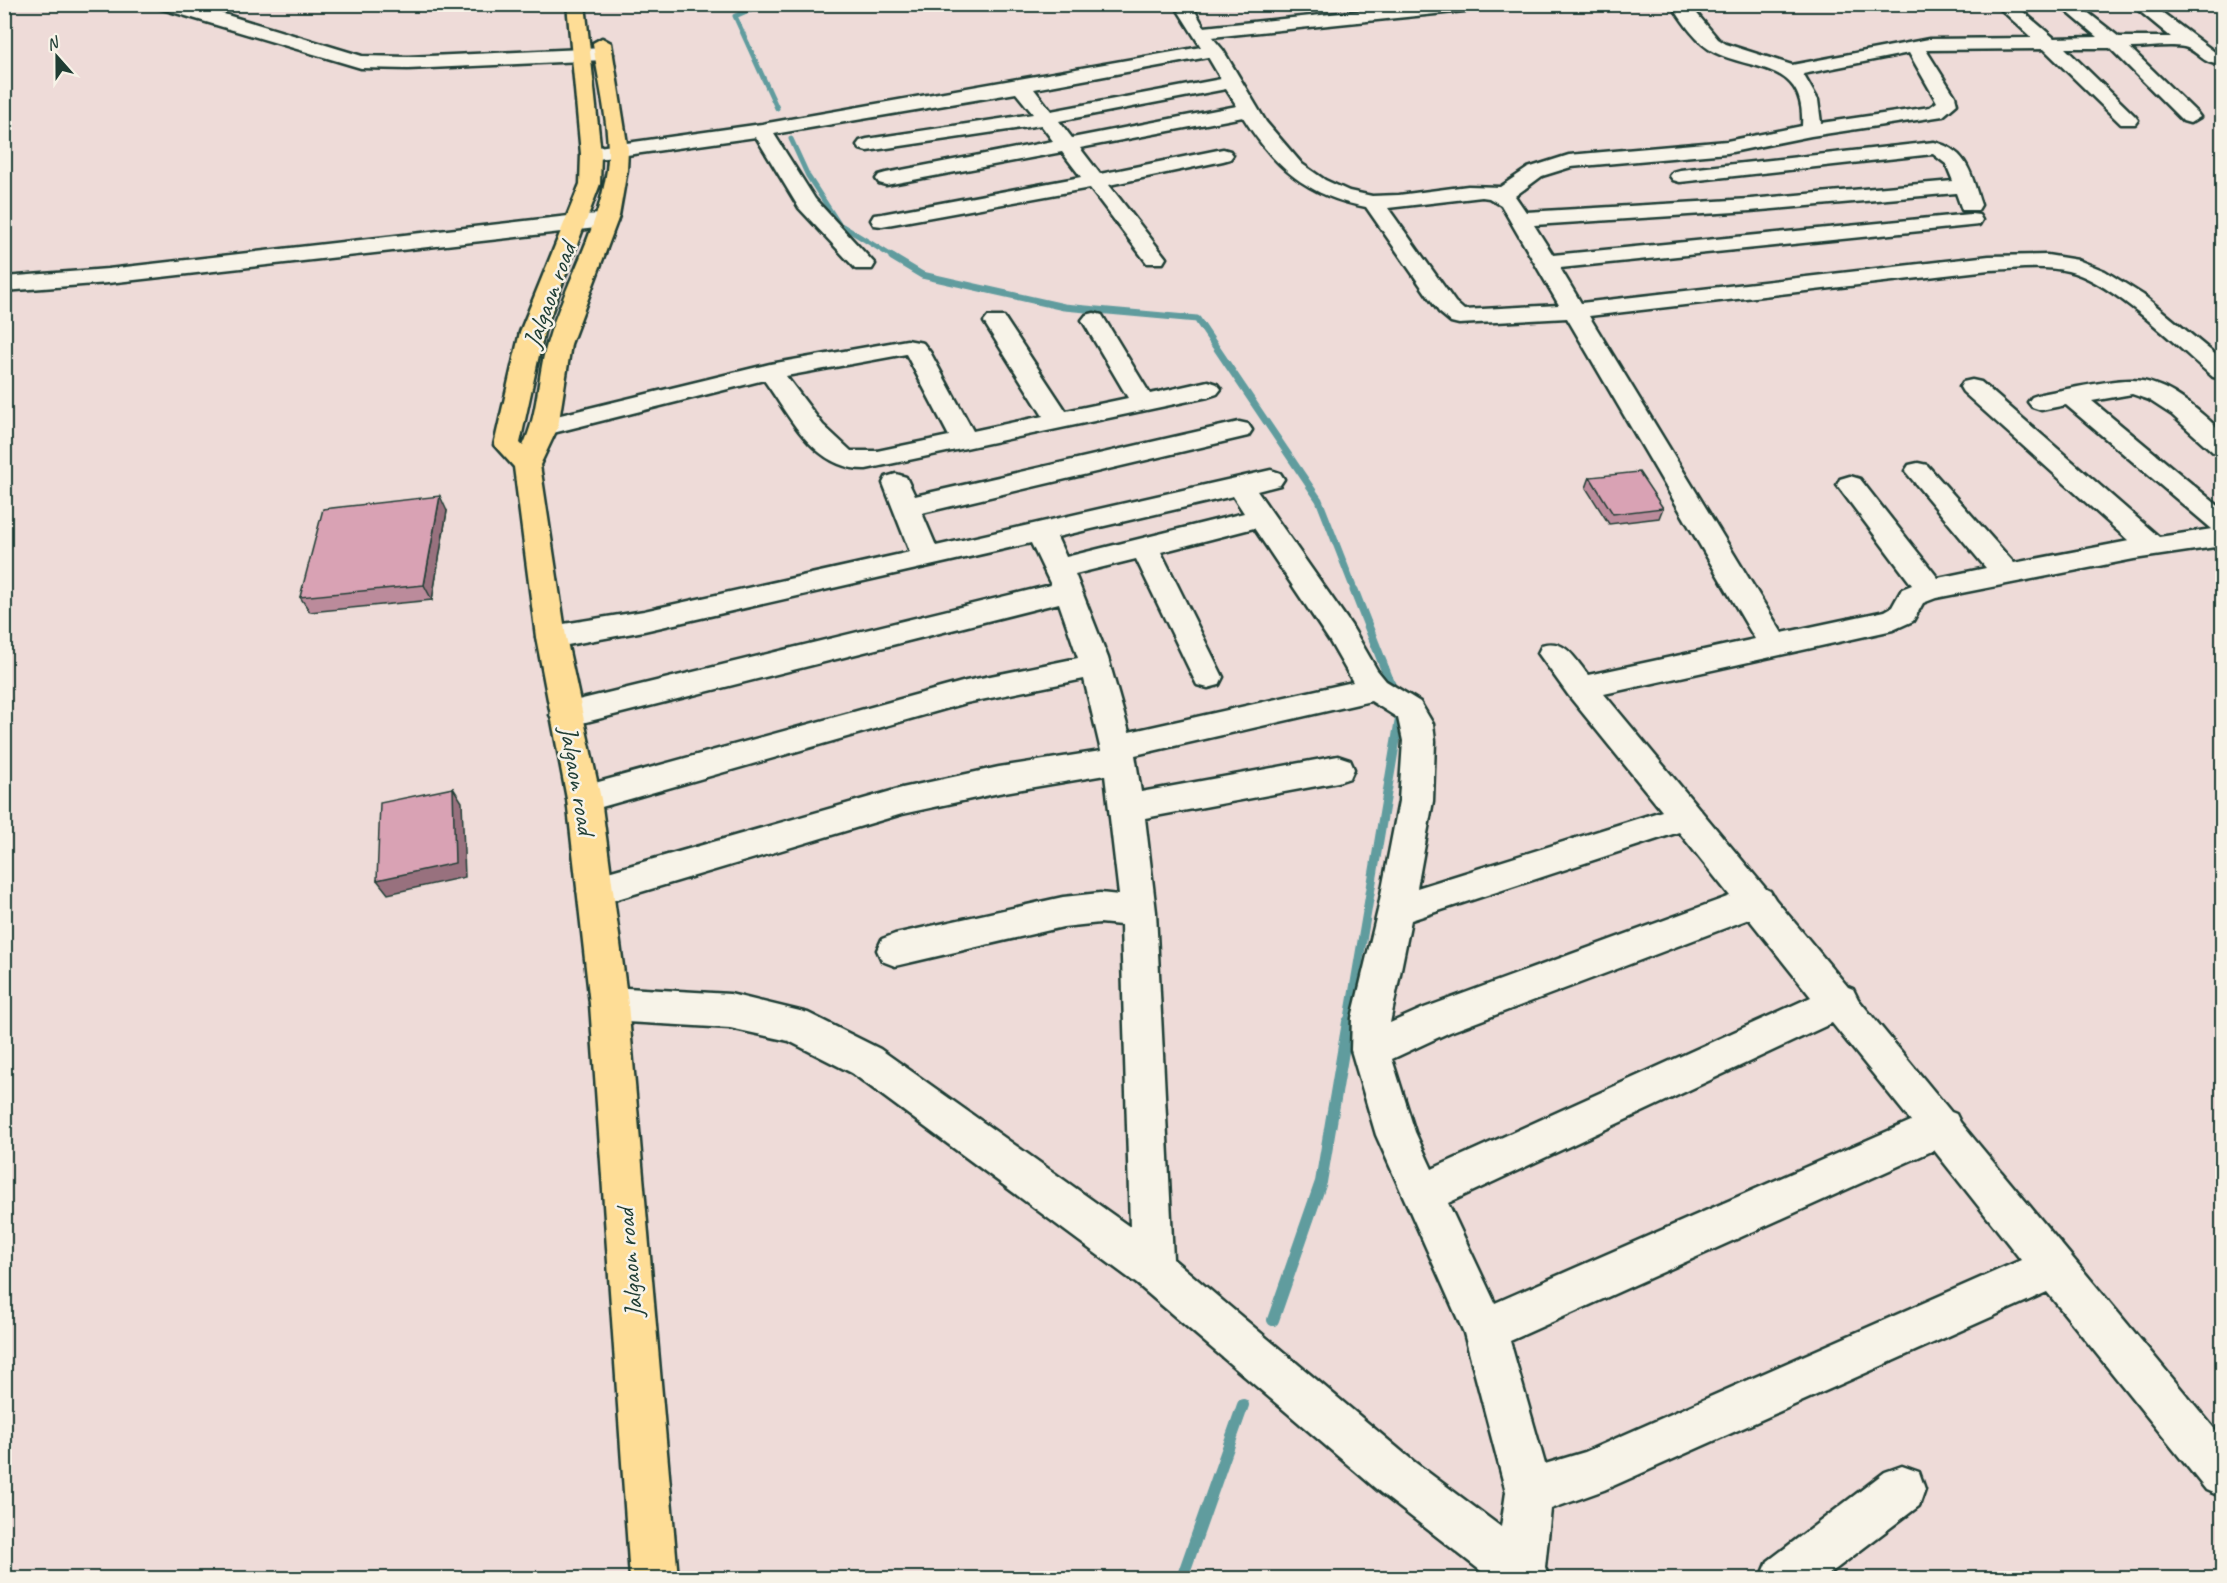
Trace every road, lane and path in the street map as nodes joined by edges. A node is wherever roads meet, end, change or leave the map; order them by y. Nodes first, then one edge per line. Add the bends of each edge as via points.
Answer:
1 (165, 4) edge
2 (1182, 4) edge
3 (1484, 4) edge
4 (1679, 4) edge
5 (2003, 4) edge
6 (2066, 4) edge
7 (2139, 4) edge
8 (1405, 8) edge
9 (583, 9) edge
10 (1206, 42) junction
11 (2188, 42) junction
12 (2049, 43) junction
13 (2115, 43) junction
14 (1914, 46) junction
15 (604, 54) junction
16 (581, 57) junction
17 (2219, 63) edge
18 (1790, 71) junction
19 (1232, 82) junction
20 (1021, 86) junction
21 (1248, 110) junction
22 (2190, 117) dead end
23 (1046, 118) junction
24 (2128, 120) dead end
25 (762, 130) junction
26 (1811, 130) junction
27 (867, 145) dead end
28 (1068, 146) junction
29 (618, 150) junction
30 (591, 154) junction
31 (1223, 155) dead end
32 (1680, 176) dead end
33 (886, 179) dead end
34 (1096, 181) junction
35 (1964, 186) junction
36 (1502, 195) junction
37 (1372, 202) junction
38 (1519, 219) junction
39 (882, 220) dead end
40 (606, 221) junction
41 (577, 222) junction
42 (1982, 242) junction
43 (1155, 258) dead end
44 (1545, 263) junction
45 (864, 264) dead end
46 (4, 284) edge
47 (1573, 311) junction
48 (1094, 320) dead end
49 (996, 321) dead end
50 (770, 371) junction
51 (2223, 372) edge
52 (1972, 387) dead end
53 (1209, 389) dead end
54 (2071, 397) junction
55 (2040, 402) dead end
56 (1143, 403) junction
57 (1059, 421) junction
58 (545, 427) junction
59 (1239, 430) dead end
60 (965, 441) junction
61 (2223, 446) edge
62 (527, 465) junction
63 (1918, 471) dead end
64 (1850, 485) dead end
65 (1263, 516) junction
66 (2223, 523) edge
67 (1040, 531) junction
68 (2223, 537) edge
69 (1144, 547) junction
70 (2153, 548) junction
71 (926, 557) junction
72 (2007, 574) junction
73 (1062, 580) junction
74 (1931, 589) junction
75 (550, 637) junction
76 (1774, 646) junction
77 (1553, 653) dead end
78 (1095, 666) junction
79 (1208, 677) dead end
80 (1580, 688) junction
81 (1375, 689) junction
82 (567, 715) junction
83 (1119, 753) junction
84 (1338, 770) dead end
85 (584, 799) junction
86 (1127, 808) junction
87 (1687, 816) junction
88 (594, 891) junction
89 (1758, 901) junction
90 (1396, 910) junction
91 (1138, 912) junction
92 (895, 950) dead end
93 (1840, 1001) junction
94 (609, 1004) junction
95 (1370, 1050) junction
96 (1942, 1126) junction
97 (1423, 1194) junction
98 (2053, 1266) junction
99 (1152, 1269) junction
100 (1485, 1330) junction
101 (2223, 1474) edge
102 (1902, 1489) dead end
103 (1529, 1492) junction
104 (1522, 1575) edge
105 (654, 1578) edge
106 (1785, 1578) edge

1 - 16 street via 361,62
2 - 10 street
3 - 8 street
4 - 18 street via 1720,48
5 - 12 street
6 - 13 street
7 - 11 street
8 - 10 street
9 - 15 highway
9 - 16 highway, Jalgaon road
10 - 19 street
10 - 20 street
11 - 13 street
11 - 17 street
12 - 13 street
12 - 14 street
12 - 24 street
13 - 22 street
14 - 18 street
14 - 26 street via 1945,96 1944,109
15 - 16 street
15 - 29 highway
16 - 30 highway, Jalgaon road
18 - 26 street via 1807,97 1813,114
19 - 21 street
19 - 23 street
20 - 23 street
20 - 25 street
21 - 28 street
21 - 37 street via 1280,154 1302,174 1338,194
23 - 27 street
23 - 28 street
25 - 29 street
25 - 45 street via 807,203
26 - 36 street via 1727,147 1569,160 1535,172
28 - 33 street
28 - 34 street
29 - 30 street
29 - 40 highway
30 - 41 highway, Jalgaon road via 590,184
31 - 34 street
32 - 35 street via 1934,148 1955,158
34 - 39 street
34 - 43 street
35 - 38 street via 1750,205
35 - 42 street
36 - 37 street via 1472,191
36 - 38 street
37 - 47 street via 1452,313 1468,317
38 - 44 street
40 - 41 street
40 - 58 highway via 560,344
41 - 46 street via 108,276
41 - 62 highway, Jalgaon road via 532,332 507,445
42 - 44 street
42 - 47 street
42 - 51 street via 2036,261 2082,269 2128,297
44 - 47 street
47 - 76 street
48 - 56 street
49 - 57 street
50 - 58 street
50 - 60 street via 829,448 844,458 875,460
50 - 60 street via 899,347 914,348
52 - 70 street
53 - 56 street
54 - 55 street
54 - 61 street via 2132,387 2154,391
54 - 66 street
56 - 57 street
57 - 60 street
58 - 62 highway
59 - 71 street via 902,495
62 - 75 highway, Jalgaon road
63 - 72 street
64 - 74 street
65 - 67 street via 1256,483
65 - 69 street
65 - 81 street
67 - 71 street
67 - 73 street
68 - 70 street
69 - 73 street
69 - 79 street
70 - 72 street
71 - 75 street via 644,621
72 - 74 street
73 - 78 street
73 - 82 street
74 - 76 street via 1912,596 1903,614 1893,620
75 - 82 highway, Jalgaon road
76 - 80 street
77 - 80 street
78 - 83 street
78 - 85 street via 966,692
80 - 87 street
81 - 83 street
81 - 90 street via 1409,710 1417,724 1419,741 1416,801
82 - 85 highway, Jalgaon road
83 - 86 street
83 - 88 street via 903,801
84 - 86 street
85 - 88 highway, Jalgaon road
86 - 91 street
87 - 89 street
87 - 90 street
88 - 94 highway, Jalgaon road
89 - 93 street
89 - 95 street via 1437,1020
90 - 95 street via 1371,1018
91 - 92 street via 1100,908 1063,912
91 - 99 street
93 - 96 street
93 - 97 street
94 - 99 street via 730,1011 795,1025 834,1043 866,1061
94 - 105 highway, Jalgaon road
95 - 97 street via 1396,1135
96 - 98 street
96 - 100 street
97 - 100 street
98 - 101 street
98 - 103 street via 1588,1474
99 - 104 street via 1406,1484
100 - 103 street
102 - 106 street
103 - 104 street

